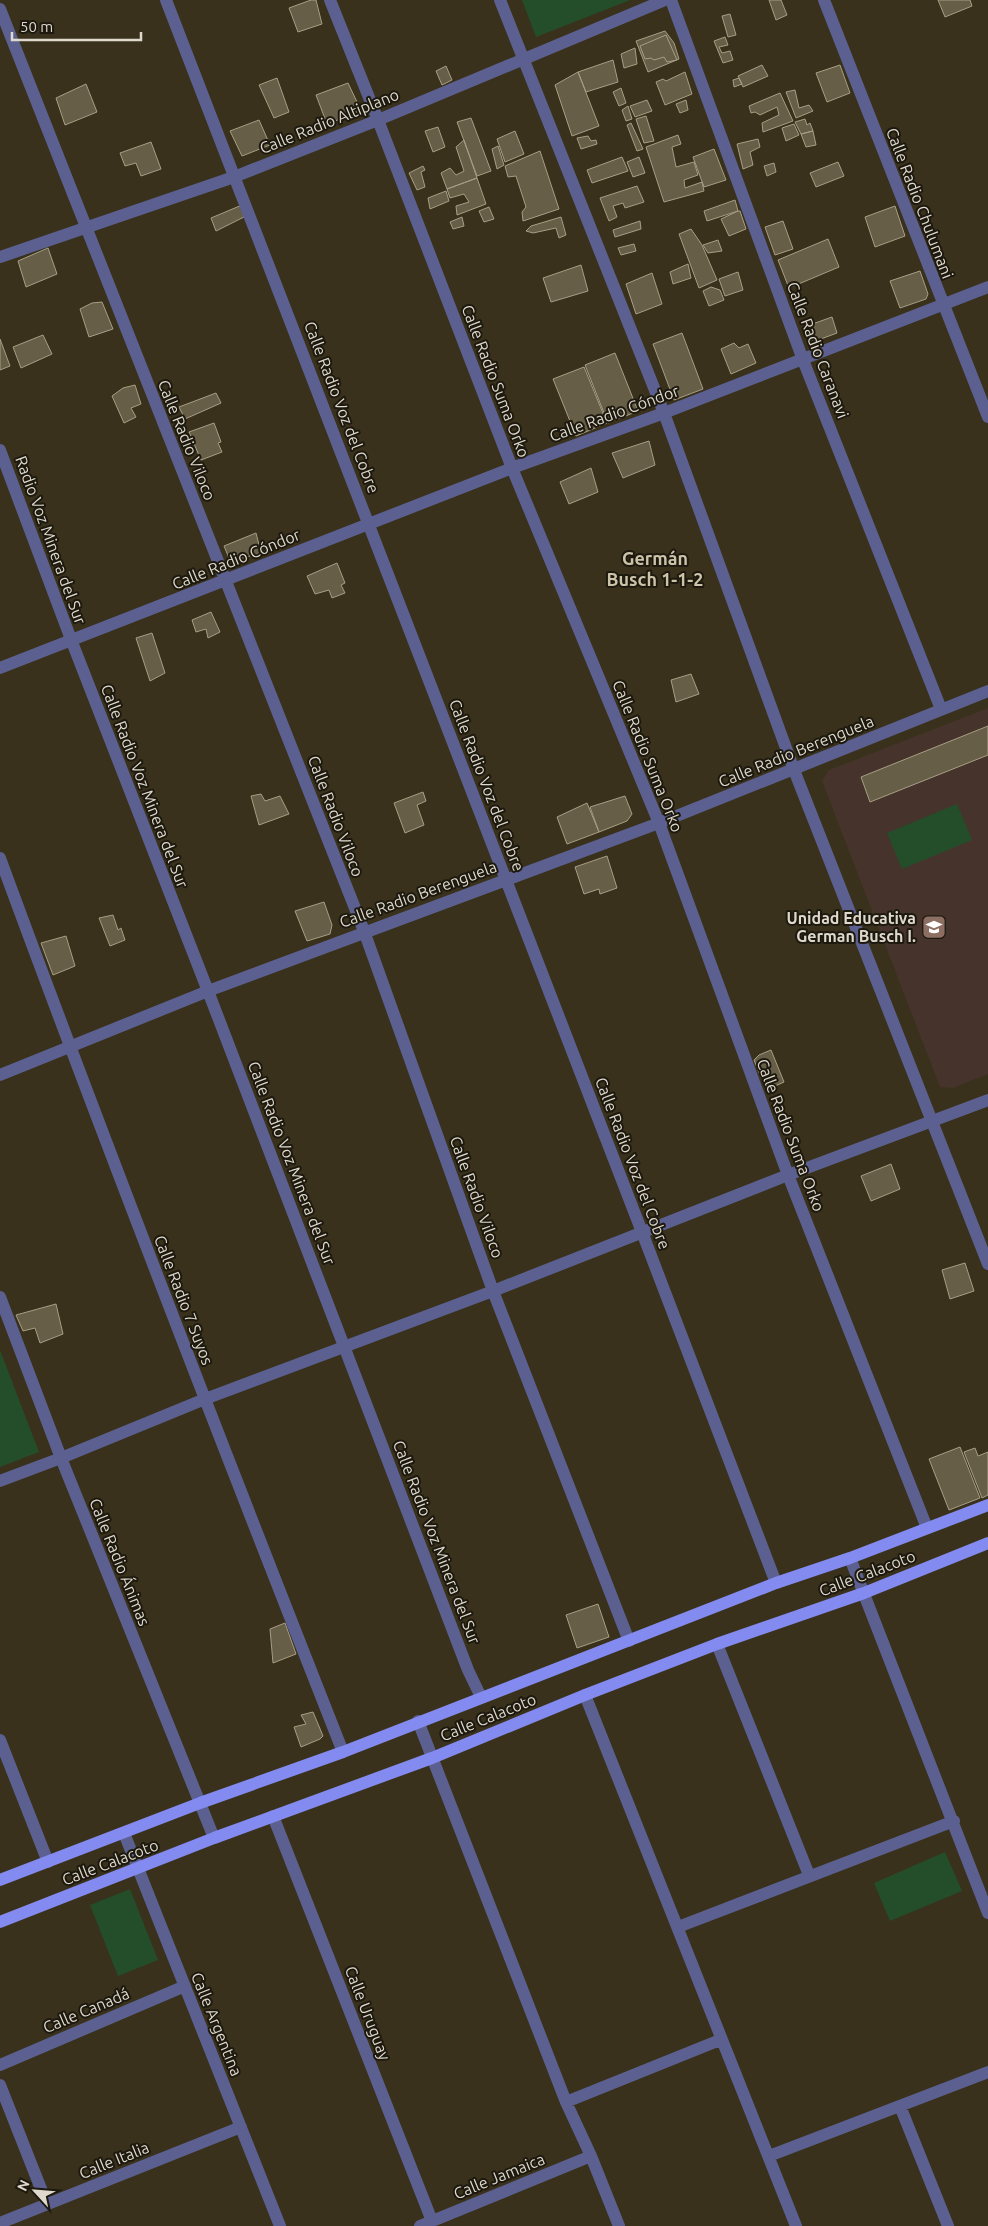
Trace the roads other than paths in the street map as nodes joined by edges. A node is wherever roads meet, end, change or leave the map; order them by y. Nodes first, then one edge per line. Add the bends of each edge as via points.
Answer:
1 (166, 0) edge
2 (330, 0) edge
3 (500, 0) edge
4 (665, 0) edge
5 (671, 0) edge
6 (824, 0) edge
7 (0, 9) edge
8 (523, 59) junction
9 (378, 120) junction
10 (234, 177) junction
11 (85, 227) junction
12 (0, 257) edge
13 (988, 287) edge
14 (943, 305) junction
15 (803, 360) junction
16 (664, 413) junction
17 (988, 417) edge
18 (0, 450) edge
19 (512, 468) junction
20 (370, 524) junction
21 (226, 580) junction
22 (72, 642) junction
23 (0, 668) edge
24 (988, 691) edge
25 (941, 709) junction
26 (794, 770) junction
27 (659, 823) junction
28 (0, 858) edge
29 (505, 879) junction
30 (364, 931) junction
31 (208, 991) junction
32 (70, 1046) junction
33 (0, 1075) edge
34 (988, 1100) edge
35 (934, 1122) junction
36 (788, 1175) junction
37 (642, 1232) junction
38 (988, 1264) edge
39 (493, 1291) junction
40 (0, 1297) edge
41 (345, 1346) junction
42 (204, 1399) junction
43 (61, 1458) junction
44 (0, 1481) edge
45 (988, 1505) edge
46 (927, 1528) junction
47 (988, 1543) edge
48 (850, 1558) junction
49 (776, 1583) junction
50 (864, 1593) junction
51 (630, 1641) junction
52 (717, 1644) junction
53 (585, 1695) junction
54 (481, 1697) junction
55 (418, 1721) junction
56 (0, 1740) edge
57 (343, 1752) junction
58 (432, 1758) junction
59 (200, 1803) junction
60 (273, 1816) junction
61 (954, 1821) junction
62 (124, 1833) junction
63 (214, 1838) junction
64 (48, 1862) junction
65 (138, 1868) junction
66 (809, 1875) junction
67 (0, 1880) edge
68 (988, 1913) edge
69 (0, 1922) edge
70 (678, 1927) junction
71 (185, 1986) junction
72 (720, 2040) junction
73 (0, 2064) edge
74 (988, 2072) edge
75 (0, 2085) edge
76 (566, 2102) junction
77 (900, 2106) junction
78 (241, 2127) junction
79 (591, 2156) junction
80 (769, 2156) junction
81 (47, 2204) junction
82 (0, 2223) edge
83 (426, 2224) edge
84 (280, 2226) edge
85 (619, 2226) edge
86 (796, 2226) edge
87 (948, 2226) edge

1 - 10 street, Calle Radio Voz del Cobre
2 - 9 street, Calle Radio Suma Orko
3 - 8 street
4 - 8 street, Calle Radio Altiplano
5 - 15 street, Calle Radio Caranavi
6 - 14 street, Calle Radio Chulumani
7 - 11 street, Calle Radio Viloco
8 - 9 street, Calle Radio Altiplano
8 - 16 street
9 - 10 street, Calle Radio Altiplano
9 - 19 street, Calle Radio Suma Orko
10 - 11 street, Calle Radio Altiplano
10 - 20 street, Calle Radio Voz del Cobre
11 - 12 street, Calle Radio Altiplano
11 - 21 street, Calle Radio Viloco
13 - 14 street, Calle Radio Cóndor
14 - 15 street, Calle Radio Cóndor
14 - 17 street, Calle Radio Chulumani
15 - 16 street, Calle Radio Cóndor
15 - 25 street, Calle Radio Caranavi
16 - 19 street, Calle Radio Cóndor
16 - 26 street
18 - 22 street, Radio Voz Minera del Sur
19 - 20 street, Calle Radio Cóndor
19 - 27 street, Calle Radio Suma Orko
20 - 21 street, Calle Radio Cóndor
20 - 29 street, Calle Radio Voz del Cobre
21 - 22 street, Calle Radio Cóndor
21 - 30 street, Calle Radio Viloco
22 - 23 street, Calle Radio Cóndor
22 - 31 street, Calle Radio Voz Minera del Sur
24 - 25 street, Calle Radio Berenguela
25 - 26 street, Calle Radio Berenguela
26 - 27 street, Calle Radio Berenguela
26 - 35 street
27 - 29 street, Calle Radio Berenguela
27 - 36 street, Calle Radio Suma Orko
28 - 32 street, Calle Radio 7 Suyos
29 - 30 street, Calle Radio Berenguela
29 - 37 street, Calle Radio Voz del Cobre
30 - 31 street, Calle Radio Berenguela
30 - 39 street, Calle Radio Viloco
31 - 32 street, Calle Radio Berenguela
31 - 41 street, Calle Radio Voz Minera del Sur
32 - 33 street, Calle Radio Berenguela
32 - 42 street, Calle Radio 7 Suyos
34 - 35 street
35 - 36 street
35 - 38 street
36 - 37 street
36 - 46 street, Calle Radio Suma Orko
37 - 39 street
37 - 49 street, Calle Radio Voz del Cobre
39 - 41 street
39 - 51 street, Calle Radio Viloco
40 - 43 street, Calle Radio Ánimas
41 - 42 street
41 - 54 street, Calle Radio Voz Minera del Sur
42 - 43 street
42 - 57 street, Calle Radio 7 Suyos
43 - 44 street
43 - 59 street, Calle Radio Ánimas
45 - 46 main road, Calle Calacoto
46 - 48 main road, Calle Calacoto
47 - 50 main road, Calle Calacoto
48 - 49 main road, Calle Calacoto
48 - 50 street
49 - 51 main road, Calle Calacoto
50 - 52 main road, Calle Calacoto
50 - 61 street
51 - 54 main road, Calle Calacoto
52 - 53 main road, Calle Calacoto
52 - 66 street
53 - 58 main road, Calle Calacoto
53 - 70 street
54 - 55 main road, Calle Calacoto
55 - 57 main road, Calle Calacoto
55 - 58 street
56 - 64 street
57 - 59 main road, Calle Calacoto
58 - 60 main road, Calle Calacoto
58 - 76 street
59 - 62 main road, Calle Calacoto
59 - 63 street, Calle Radio Ánimas
60 - 63 main road, Calle Calacoto
60 - 83 street, Calle Uruguay
61 - 66 street
61 - 68 street
62 - 64 main road, Calle Calacoto
62 - 65 street, Calle Argentina
63 - 65 main road, Calle Calacoto
64 - 67 main road, Calle Calacoto
65 - 69 main road, Calle Calacoto
65 - 71 street, Calle Argentina
66 - 70 street
70 - 72 street
71 - 73 street, Calle Canadá
71 - 78 street, Calle Argentina
72 - 76 street
72 - 80 street
74 - 77 street
75 - 81 street
76 - 79 street
77 - 80 street
77 - 87 street
78 - 81 street, Calle Italia
78 - 84 street, Calle Argentina
79 - 83 street, Calle Jamaica
79 - 85 street
80 - 86 street
81 - 82 street, Calle Italia

